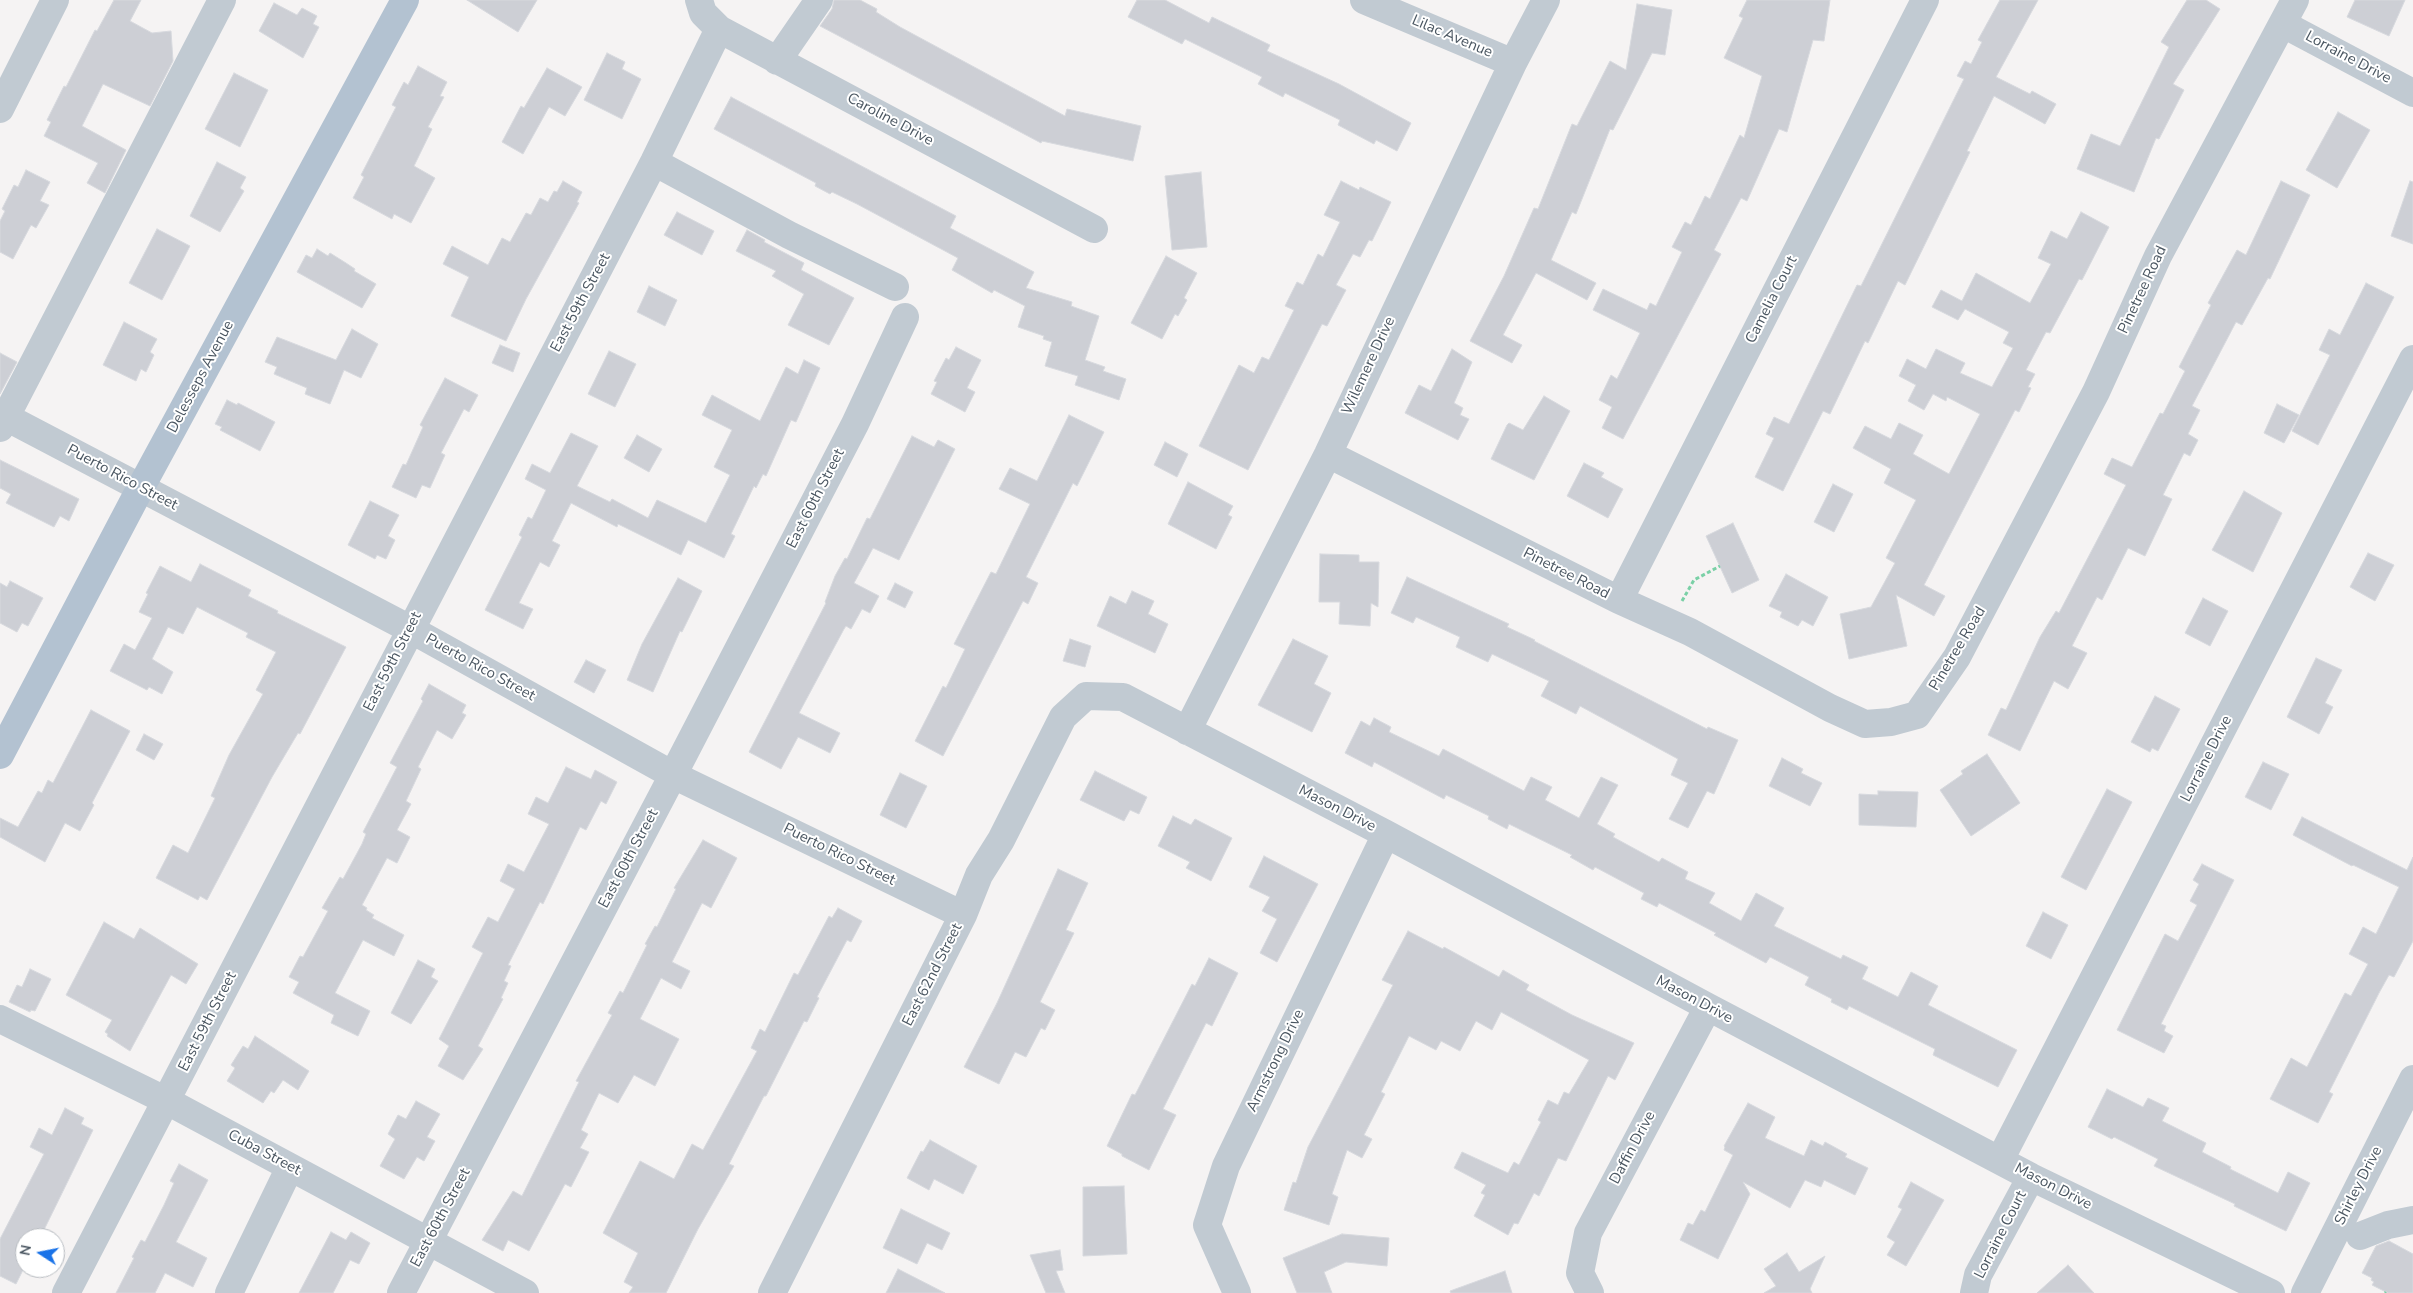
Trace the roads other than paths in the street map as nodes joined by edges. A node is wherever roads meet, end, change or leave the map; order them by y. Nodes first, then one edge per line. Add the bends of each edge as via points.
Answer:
1 (55, 0) edge
2 (222, 0) edge
3 (405, 0) edge
4 (699, 0) edge
5 (819, 0) edge
6 (1364, 0) edge
7 (1546, 0) edge
8 (1925, 0) edge
9 (2295, 0) edge
10 (2283, 24) junction
11 (718, 30) junction
12 (777, 60) junction
13 (1513, 63) junction
14 (2413, 93) edge
15 (0, 109) edge
16 (654, 162) junction
17 (1094, 228) dead end
18 (895, 287) dead end
19 (906, 318) dead end
20 (2413, 359) edge
21 (2, 420) edge
22 (1328, 454) junction
23 (141, 487) junction
24 (1619, 600) junction
25 (410, 629) junction
26 (1123, 697) joint
27 (1187, 731) junction
28 (0, 755) edge
29 (673, 775) junction
30 (1386, 834) junction
31 (963, 915) junction
32 (1708, 1007) junction
33 (0, 1019) edge
34 (2413, 1079) edge
35 (167, 1101) junction
36 (2000, 1160) junction
37 (290, 1167) junction
38 (2031, 1177) junction
39 (2413, 1220) edge
40 (2358, 1235) junction
41 (428, 1242) junction
42 (66, 1293) edge
43 (229, 1293) edge
44 (401, 1293) edge
45 (525, 1293) edge
46 (772, 1293) edge
47 (1237, 1293) edge
48 (1590, 1293) edge
49 (1974, 1293) edge
50 (2270, 1293) edge
51 (2305, 1293) edge

1 - 15 street
2 - 21 street
3 - 23 main road, Delesseps Avenue
4 - 11 street, Caroline Drive via 703,13
5 - 12 street
6 - 13 street, Lilac Avenue
7 - 13 street, Wilemere Drive
8 - 24 street, Camelia Court
9 - 10 street, Pinetree Road
10 - 14 street, Lorraine Drive
10 - 24 street, Pinetree Road via 2158,256 2096,392 1957,657 1917,715 1865,724
11 - 12 street, Caroline Drive
11 - 16 street, East 59th Street
12 - 17 street, Caroline Drive
13 - 22 street, Wilemere Drive
16 - 18 street via 788,235
16 - 25 street, East 59th Street
19 - 29 street, East 60th Street via 855,424
20 - 36 street, Lorraine Drive
21 - 23 street, Puerto Rico Street
22 - 24 street, Pinetree Road
22 - 27 street, Wilemere Drive
23 - 25 street, Puerto Rico Street
23 - 28 main road, Delesseps Avenue
25 - 29 street, Puerto Rico Street
25 - 35 street, East 59th Street
26 - 27 street, Mason Drive
26 - 31 street, East 62nd Street via 1086,696 1062,718 1001,840 979,875
27 - 30 street, Mason Drive
29 - 31 street, Puerto Rico Street
29 - 41 street, East 60th Street
30 - 32 street, Mason Drive
30 - 47 street, Armstrong Drive via 1226,1166 1207,1225
31 - 46 street, East 62nd Street
32 - 36 street, Mason Drive
32 - 48 street, Daffin Drive via 1588,1233 1580,1273
33 - 35 street, Cuba Street
34 - 40 street, Shirley Drive
35 - 37 street, Cuba Street
35 - 42 street, East 59th Street
36 - 38 street, Mason Drive
37 - 41 street, Cuba Street
37 - 43 street
38 - 49 street, Lorraine Court via 1978,1276
38 - 50 street, Mason Drive
39 - 40 street
40 - 51 street, Shirley Drive
41 - 44 street, East 60th Street
41 - 45 street, Cuba Street

